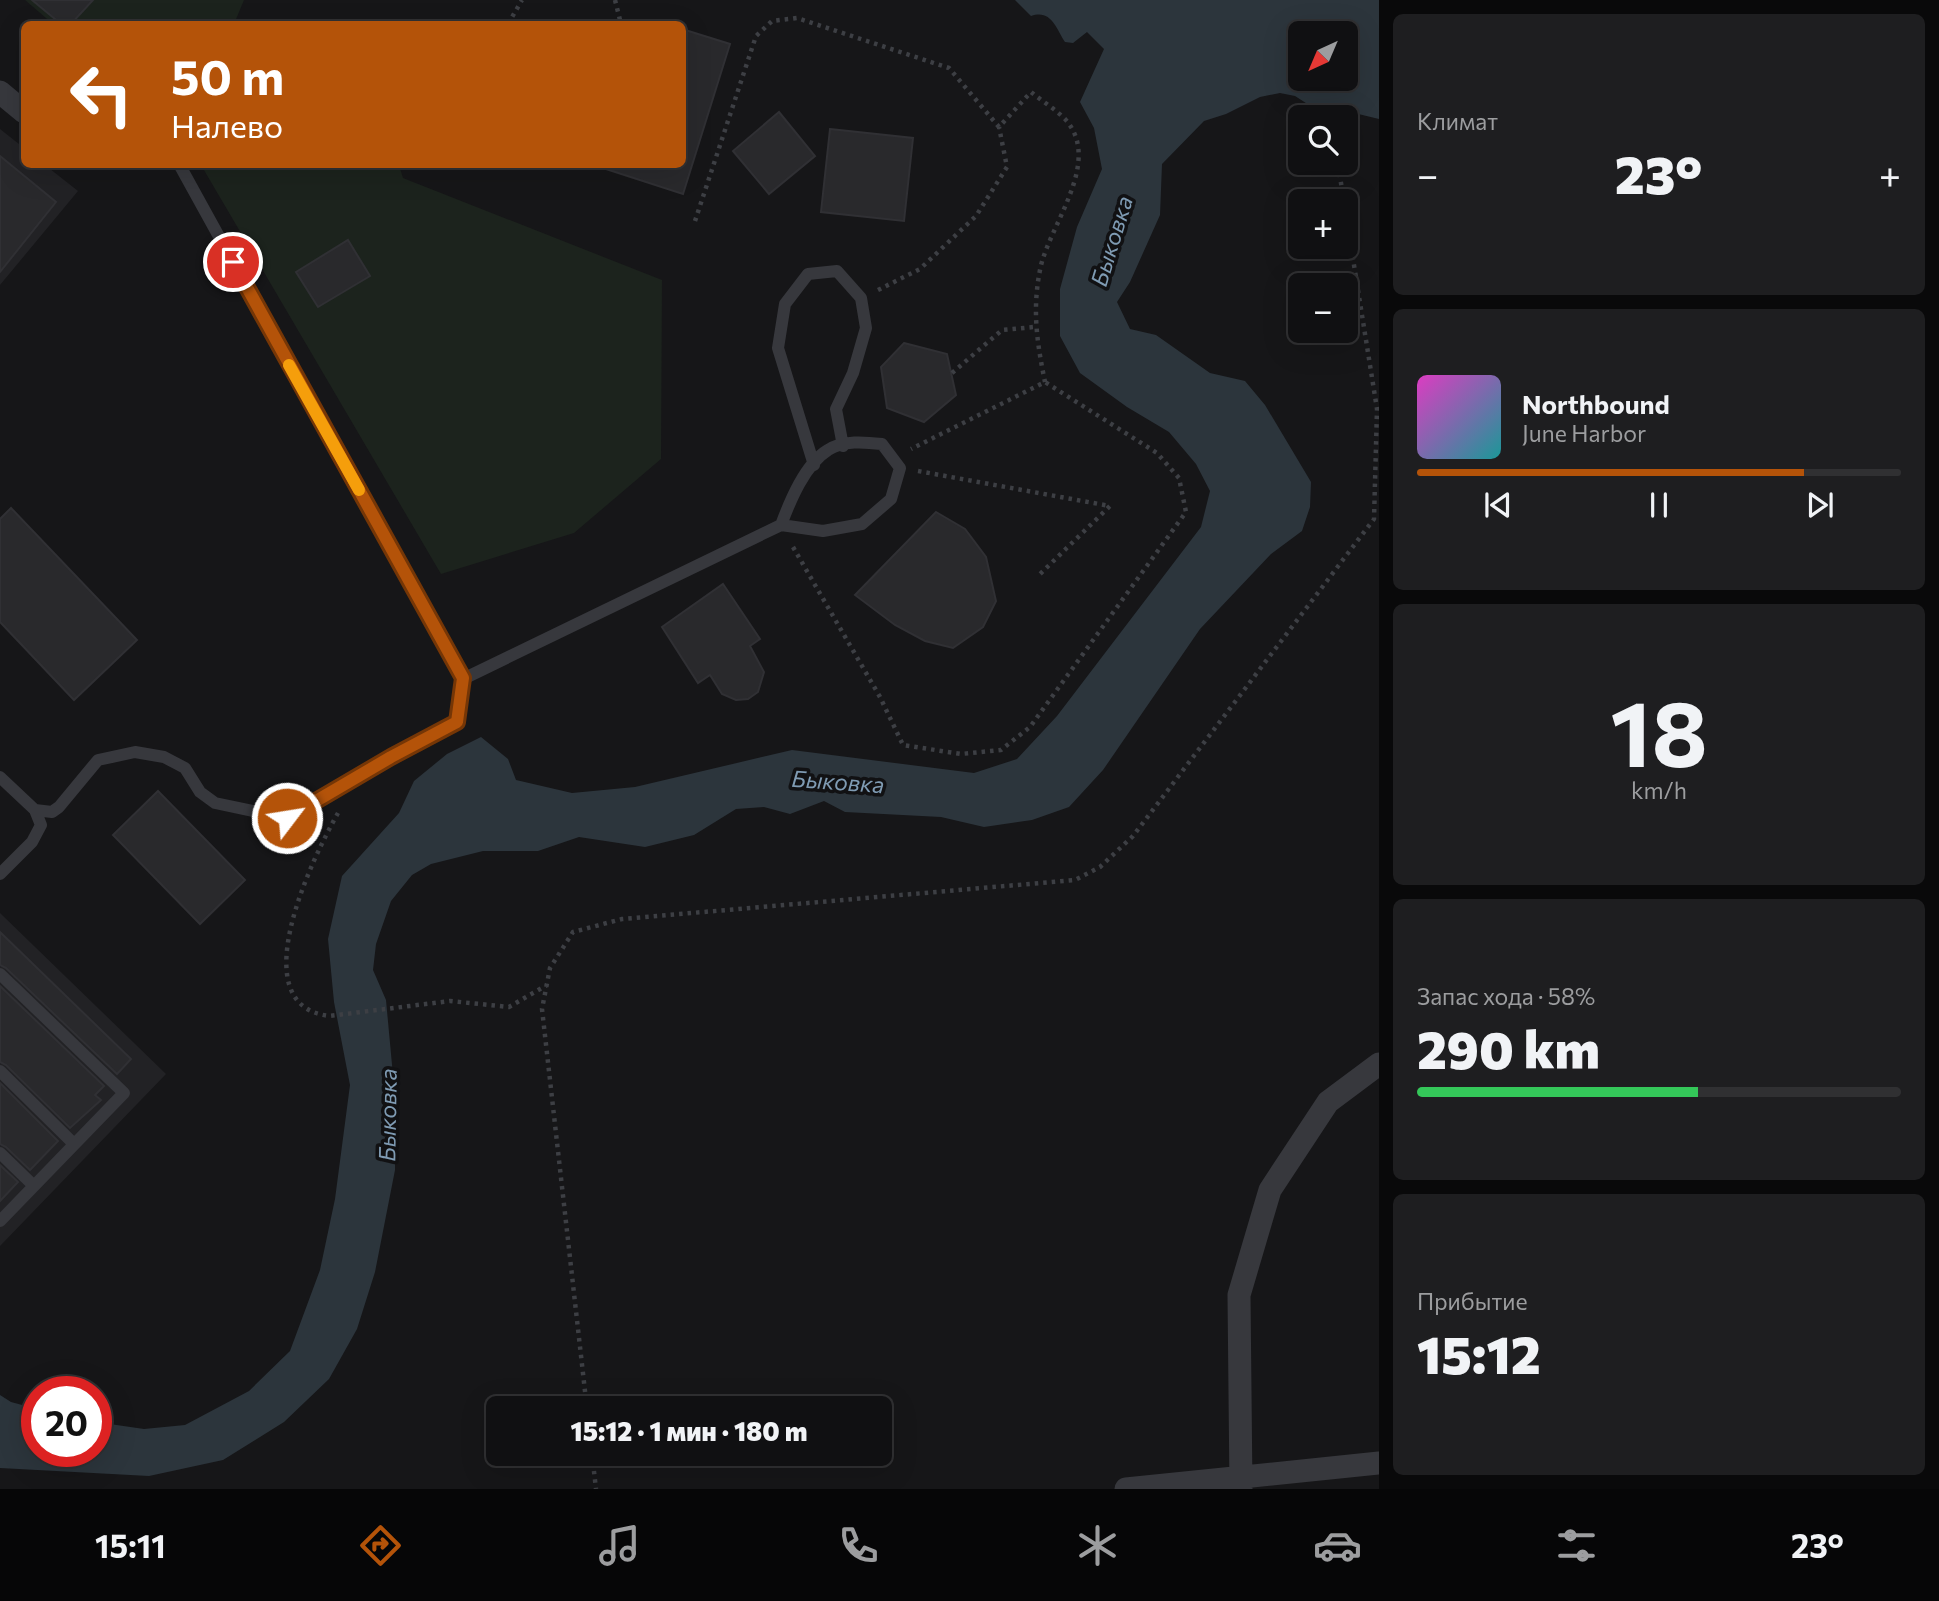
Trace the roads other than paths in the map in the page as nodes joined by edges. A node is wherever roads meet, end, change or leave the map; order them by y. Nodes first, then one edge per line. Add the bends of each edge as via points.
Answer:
1 (0, 92) edge
2 (21, 110) edge
3 (181, 168) edge
4 (843, 446) junction
5 (814, 464) junction
6 (781, 525) junction
7 (463, 678) junction
8 (0, 777) edge
9 (35, 810) junction
10 (0, 874) edge
11 (0, 974) edge
12 (1379, 1064) edge
13 (0, 1071) edge
14 (74, 1144) junction
15 (0, 1153) edge
16 (34, 1186) junction
17 (0, 1221) edge
18 (1379, 1463) edge
19 (1240, 1483) edge
20 (1126, 1489) edge

1 - 2 street
3 - 7 lane
4 - 5 lane via 828,450
4 - 5 lane via 836,409 853,373 866,327 862,298 837,271 808,274 785,304 778,348
4 - 6 lane via 882,444 896,463 891,499 862,524 823,531
5 - 6 lane via 792,497
6 - 7 lane
7 - 9 lane via 457,722 287,818 215,803 200,792 185,768 164,757 135,752 98,760 59,807 52,812
8 - 9 lane
9 - 10 lane via 41,825 32,842
11 - 14 lane via 124,1093
12 - 19 street via 1328,1102 1269,1191 1239,1295
13 - 14 lane
14 - 16 lane
15 - 16 lane
16 - 17 lane
18 - 19 street
19 - 20 street

